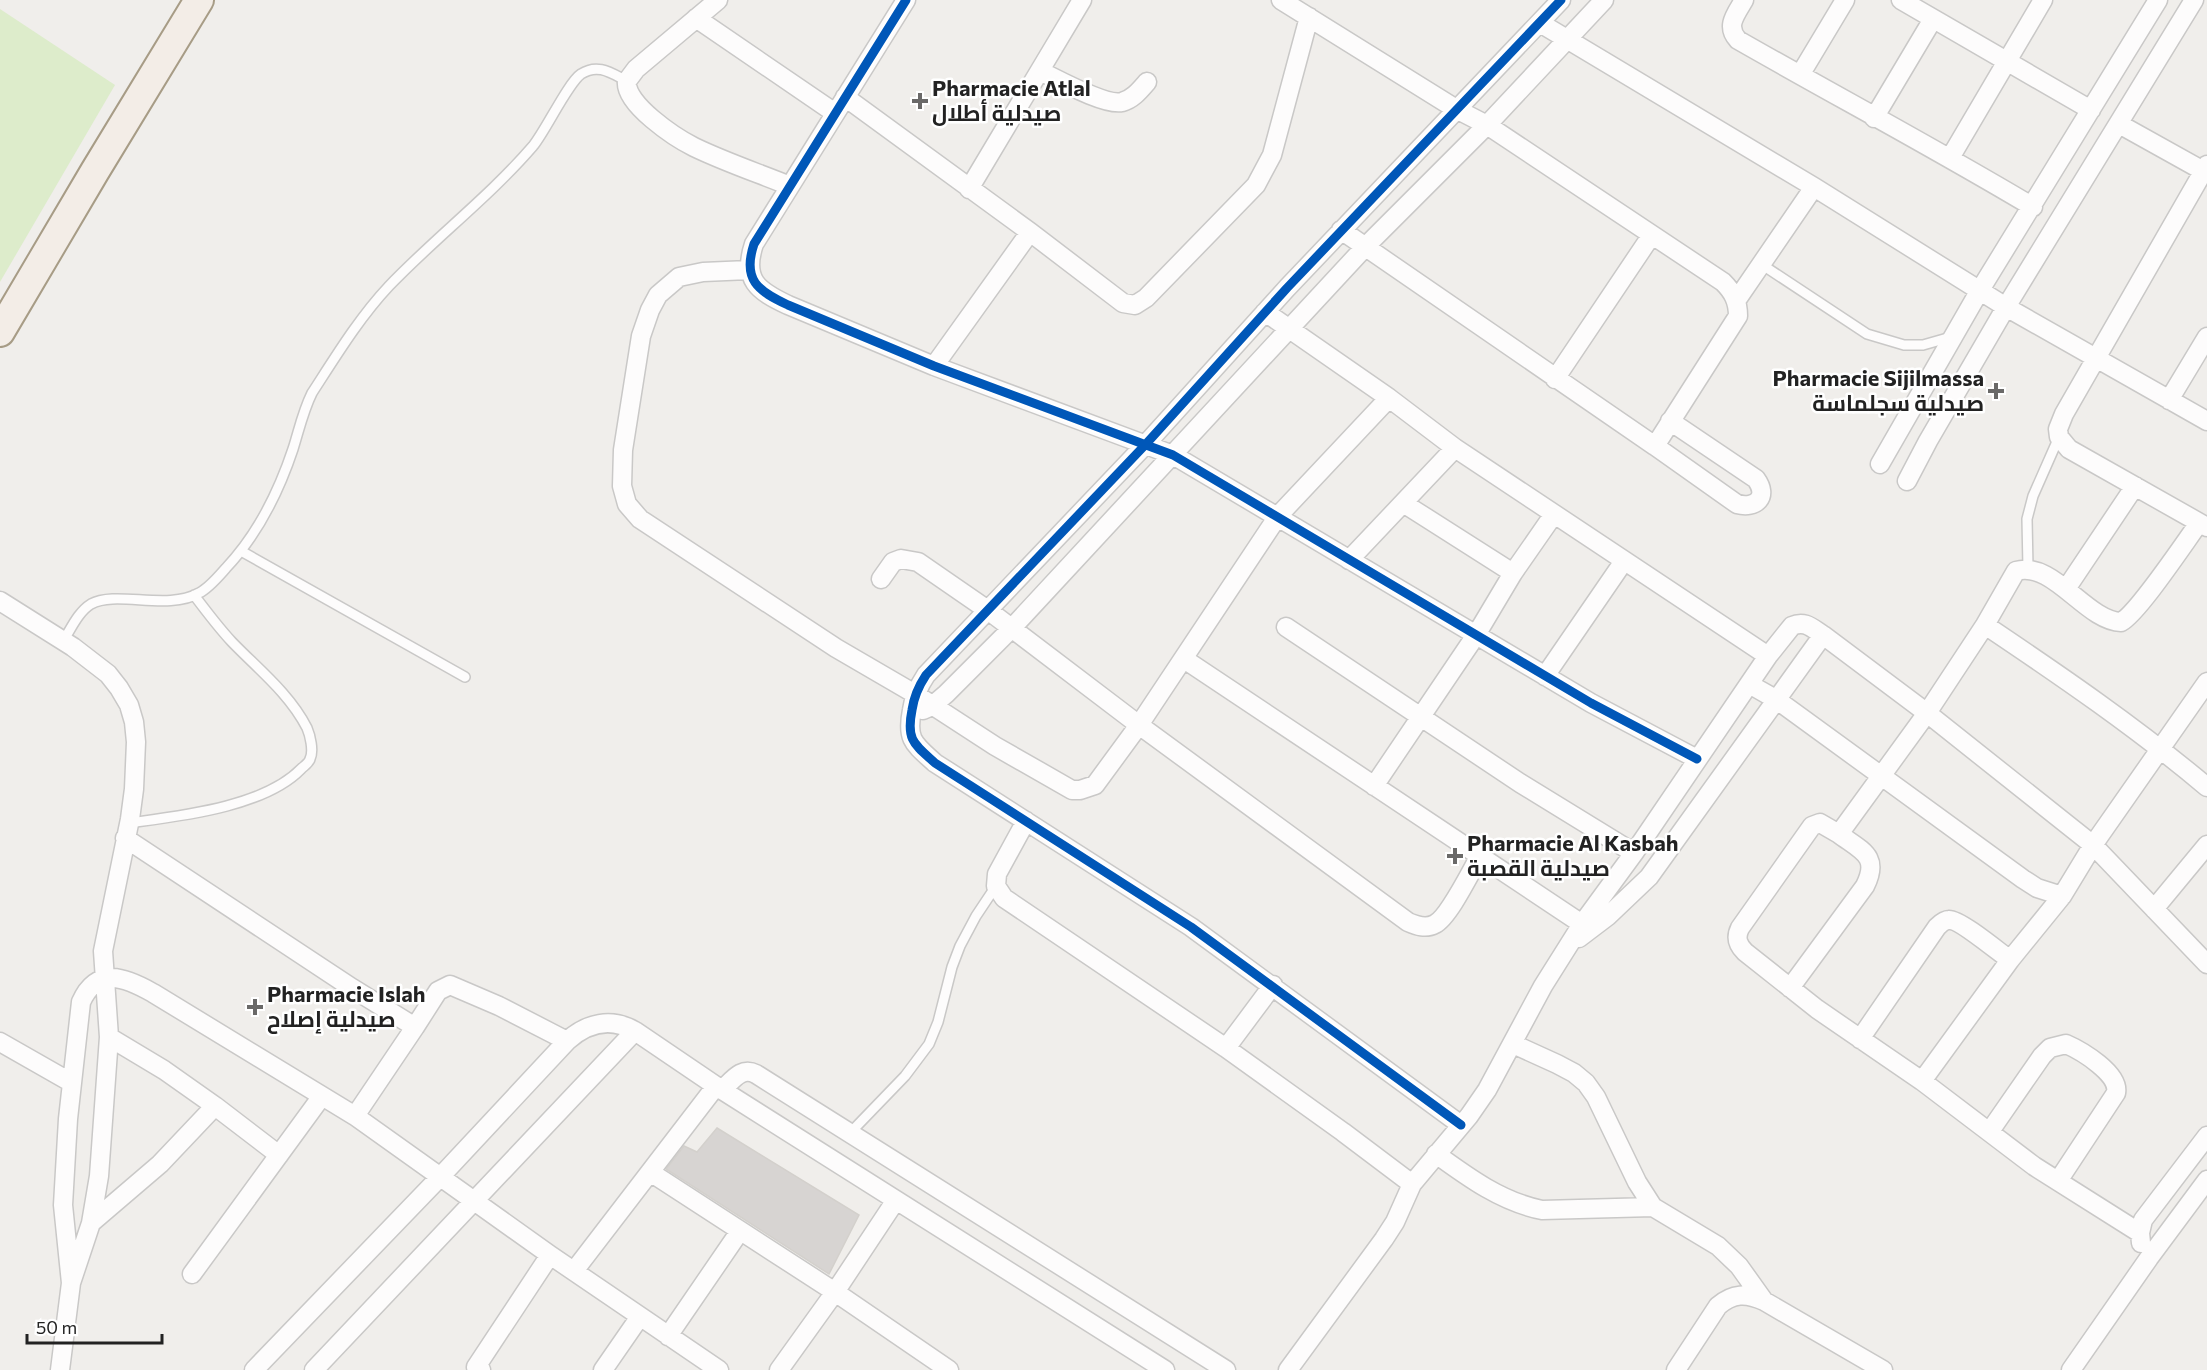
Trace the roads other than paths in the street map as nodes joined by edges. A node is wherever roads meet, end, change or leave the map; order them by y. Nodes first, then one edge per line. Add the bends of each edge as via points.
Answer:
1 (199, 0) edge
2 (906, 0) edge
3 (1082, 0) edge
4 (1281, 0) edge
5 (1561, 0) edge
6 (1604, 0) edge
7 (1744, 0) edge
8 (1845, 0) edge
9 (1901, 0) edge
10 (2043, 0) edge
11 (2158, 0) edge
12 (2193, 0) edge
13 (706, 6) edge
14 (1309, 17) junction
15 (1933, 19) junction
16 (1540, 23) junction
17 (1567, 40) junction
18 (2008, 61) junction
19 (1040, 71) junction
20 (1800, 75) junction
21 (627, 81) junction
22 (1147, 82) dead end
23 (845, 97) junction
24 (1456, 109) junction
25 (2091, 110) junction
26 (835, 113) junction
27 (1874, 118) junction
28 (1487, 124) junction
29 (2119, 124) junction
30 (1950, 158) junction
31 (2206, 169) edge
32 (790, 186) junction
33 (1814, 187) junction
34 (969, 189) junction
35 (2033, 207) junction
36 (1341, 231) junction
37 (1030, 232) junction
38 (1651, 236) junction
39 (1365, 247) junction
40 (1761, 264) junction
41 (749, 270) junction
42 (1980, 290) junction
43 (1736, 301) junction
44 (2006, 307) junction
45 (1265, 312) junction
46 (1288, 329) junction
47 (0, 331) edge
48 (1954, 336) junction
49 (2207, 337) edge
50 (2095, 358) junction
51 (934, 366) junction
52 (1556, 379) junction
53 (1389, 398) junction
54 (2169, 400) junction
55 (1917, 402) junction
56 (1942, 416) junction
57 (1670, 421) junction
58 (2207, 421) edge
59 (2059, 437) junction
60 (1146, 444) junction
61 (1655, 446) junction
62 (1455, 448) junction
63 (1173, 455) junction
64 (1880, 464) dead end
65 (1907, 482) dead end
66 (2135, 486) junction
67 (1403, 503) junction
68 (1554, 514) junction
69 (1278, 516) junction
70 (2204, 524) edge
71 (242, 551) junction
72 (1348, 560) junction
73 (1624, 561) junction
74 (2028, 568) junction
75 (1513, 573) junction
76 (881, 579) dead end
77 (2066, 589) junction
78 (194, 596) junction
79 (0, 601) edge
80 (989, 611) junction
81 (1985, 625) junction
82 (1286, 627) dead end
83 (1011, 629) junction
84 (1476, 635) junction
85 (1823, 635) junction
86 (63, 641) junction
87 (1768, 656) junction
88 (1184, 659) junction
89 (1545, 676) junction
90 (465, 677) dead end
91 (2207, 682) edge
92 (1749, 684) junction
93 (915, 694) junction
94 (1777, 700) junction
95 (932, 706) junction
96 (1927, 713) junction
97 (911, 715) junction
98 (1422, 717) junction
99 (1139, 725) junction
100 (2161, 748) junction
101 (1697, 759) junction
102 (1881, 775) junction
103 (1374, 786) junction
104 (2207, 787) edge
105 (1026, 821) junction
106 (127, 831) junction
107 (1839, 834) junction
108 (2093, 845) junction
109 (2207, 845) edge
110 (1634, 853) junction
111 (1480, 856) junction
112 (996, 886) junction
113 (2062, 896) junction
114 (2154, 909) junction
115 (1582, 924) junction
116 (1570, 944) junction
117 (2010, 960) junction
118 (2207, 964) edge
119 (105, 977) junction
120 (1272, 986) junction
121 (1790, 988) junction
122 (415, 1027) junction
123 (635, 1031) junction
124 (109, 1037) junction
125 (1860, 1039) junction
126 (567, 1041) junction
127 (0, 1042) edge
128 (1513, 1044) junction
129 (1226, 1048) junction
130 (1922, 1081) junction
131 (72, 1083) junction
132 (719, 1088) junction
133 (322, 1096) junction
134 (215, 1106) junction
135 (355, 1116) junction
136 (1461, 1125) junction
137 (1990, 1131) junction
138 (850, 1133) junction
139 (2207, 1136) edge
140 (1436, 1154) junction
141 (279, 1155) junction
142 (831, 1159) junction
143 (650, 1172) junction
144 (441, 1176) junction
145 (2207, 1180) edge
146 (2058, 1181) junction
147 (1412, 1184) junction
148 (896, 1200) junction
149 (473, 1201) junction
150 (1653, 1207) junction
151 (91, 1222) junction
152 (740, 1231) junction
153 (2140, 1233) junction
154 (550, 1256) junction
155 (2149, 1258) junction
156 (574, 1271) junction
157 (192, 1274) dead end
158 (70, 1283) junction
159 (835, 1292) junction
160 (1764, 1301) junction
161 (639, 1318) junction
162 (669, 1336) junction
163 (477, 1369) edge
164 (2068, 1369) edge
165 (60, 1370) edge
166 (254, 1370) edge
167 (314, 1370) edge
168 (603, 1370) edge
169 (719, 1370) edge
170 (779, 1370) edge
171 (950, 1370) edge
172 (1165, 1370) edge
173 (1226, 1370) edge
174 (1288, 1370) edge
175 (1676, 1370) edge
176 (1883, 1370) edge

1 - 47 main road
2 - 23 street
3 - 19 street
4 - 14 street
5 - 16 street
6 - 17 street
7 - 20 street via 1732,19 1733,34
8 - 20 street
9 - 15 street
10 - 18 street
11 - 25 street
12 - 29 street
13 - 21 street
13 - 26 street
14 - 24 street
14 - 37 street via 1264,173 1146,298 1135,305 1123,303
15 - 18 street
15 - 27 street
16 - 17 street
16 - 24 street
17 - 28 street
17 - 33 street
18 - 25 street
18 - 30 street
19 - 22 street via 1110,103 1123,102
19 - 34 street
20 - 27 street
21 - 32 street via 633,99 673,135
21 - 71 lane via 594,68 578,76 535,143 511,170 374,303 312,393 270,507
23 - 26 street
23 - 34 street
24 - 28 street
24 - 36 street
25 - 35 street
26 - 32 street
27 - 30 street
28 - 38 street
28 - 39 street
29 - 31 street
29 - 44 street
30 - 35 street
31 - 50 street
32 - 41 street via 754,244
33 - 40 street
33 - 42 street
34 - 37 street
35 - 42 street
36 - 39 street
36 - 45 street
37 - 51 street
38 - 43 street via 1723,282
38 - 52 street
39 - 46 street
39 - 52 street
40 - 43 street
40 - 48 lane via 1867,334 1904,345 1923,345
41 - 51 street via 755,285 768,296
41 - 93 street via 679,277 658,295 650,310 641,336 623,450 622,486 627,504 640,519 836,648
42 - 44 street
42 - 48 street
43 - 57 street via 1738,316
44 - 50 street
44 - 56 street
45 - 46 street
45 - 60 street
46 - 53 street
46 - 63 street
48 - 55 street
49 - 54 street
50 - 54 street
50 - 59 street via 2064,414
51 - 60 street
52 - 61 street
53 - 62 street
53 - 69 street
54 - 58 street
55 - 56 street
55 - 64 street
56 - 65 street
57 - 61 street
57 - 61 street via 1756,479 1762,493 1760,499 1747,507 1737,504
59 - 66 street via 2069,449
59 - 74 lane via 2032,496 2027,519
60 - 63 street
60 - 80 street
62 - 67 street
62 - 68 street
63 - 69 street
63 - 83 street
66 - 70 street
66 - 77 street
67 - 72 street
67 - 75 street
68 - 73 street
68 - 75 street
69 - 72 street
69 - 88 street
70 - 77 street via 2124,620 2106,619
71 - 78 lane
71 - 90 lane
72 - 84 street
73 - 87 street
73 - 89 street
74 - 77 street
74 - 81 street via 2013,574
75 - 84 street
76 - 80 street via 893,562 918,562
78 - 86 lane via 177,600 99,601 84,610
78 - 106 lane via 296,710 308,730 310,760 293,777 270,790 233,804
79 - 86 street
80 - 83 street
80 - 93 street via 926,675
81 - 96 street
81 - 100 street
82 - 98 street
83 - 95 street
83 - 99 street
84 - 89 street
84 - 98 street
85 - 87 street via 1807,624 1797,624
85 - 94 street
85 - 96 street
86 - 106 street via 108,674 129,705 136,742
87 - 92 street
88 - 99 street
88 - 103 street
89 - 101 street
91 - 100 street
92 - 94 street
92 - 101 street
93 - 95 street
93 - 97 street
94 - 102 street
94 - 116 street via 1649,877 1608,916
95 - 97 street
95 - 99 street via 1061,785 1080,790 1101,778
96 - 102 street
96 - 108 street
97 - 105 street via 911,738 928,757
98 - 103 street
98 - 110 street
99 - 111 street via 1419,927 1433,925 1446,914
100 - 104 street
100 - 108 street
101 - 110 street
102 - 107 street
102 - 113 street via 2037,888
103 - 111 street
105 - 112 street via 997,874
105 - 120 street via 1191,927
106 - 119 street via 104,942
106 - 122 street via 352,988
107 - 121 street via 1868,856 1872,865 1870,877
107 - 121 street via 1820,823 1812,825 1738,933 1740,947
108 - 113 street
108 - 114 street
109 - 114 street
110 - 115 street
111 - 115 street
112 - 129 street via 1004,898
112 - 138 lane via 960,946 929,1044 905,1076
113 - 117 street
114 - 118 street
115 - 116 street
116 - 128 street
117 - 125 street via 1960,923 1945,920
117 - 130 street
119 - 124 street
119 - 131 street via 89,987 81,1002
119 - 133 street via 144,987
120 - 129 street
120 - 136 street
121 - 125 street
122 - 126 street via 438,991 450,985
122 - 135 street
123 - 126 street via 616,1024 596,1024
123 - 132 street
123 - 149 street
124 - 134 street
124 - 151 street via 99,1176
125 - 130 street
126 - 144 street
127 - 131 street
128 - 136 street
128 - 150 street via 1574,1073 1586,1083
129 - 147 street
130 - 137 street
131 - 158 street via 63,1205
132 - 138 street via 740,1073 750,1071
132 - 142 street
132 - 143 street
133 - 135 street
133 - 141 street
134 - 141 street
134 - 151 street via 160,1164
135 - 144 street
136 - 140 street
137 - 146 street
137 - 146 street via 2050,1048 2066,1044 2090,1058 2114,1078 2116,1093
138 - 142 street
138 - 173 street
139 - 153 street via 2143,1220
140 - 147 street
140 - 150 street via 1479,1184 1526,1207
141 - 157 street
142 - 148 street
143 - 152 street
143 - 156 street
144 - 149 street
144 - 166 street
145 - 155 street
146 - 153 street
147 - 174 street via 1390,1231
148 - 159 street
148 - 172 street
149 - 154 street
149 - 167 street
150 - 160 street via 1718,1246 1739,1266
151 - 158 street
152 - 159 street
152 - 162 street
153 - 155 street
154 - 156 street
154 - 163 street
155 - 164 street
156 - 161 street
158 - 165 street
159 - 170 street
159 - 171 street
160 - 175 street via 1741,1294 1725,1300
160 - 176 street
161 - 162 street
161 - 168 street
162 - 169 street

